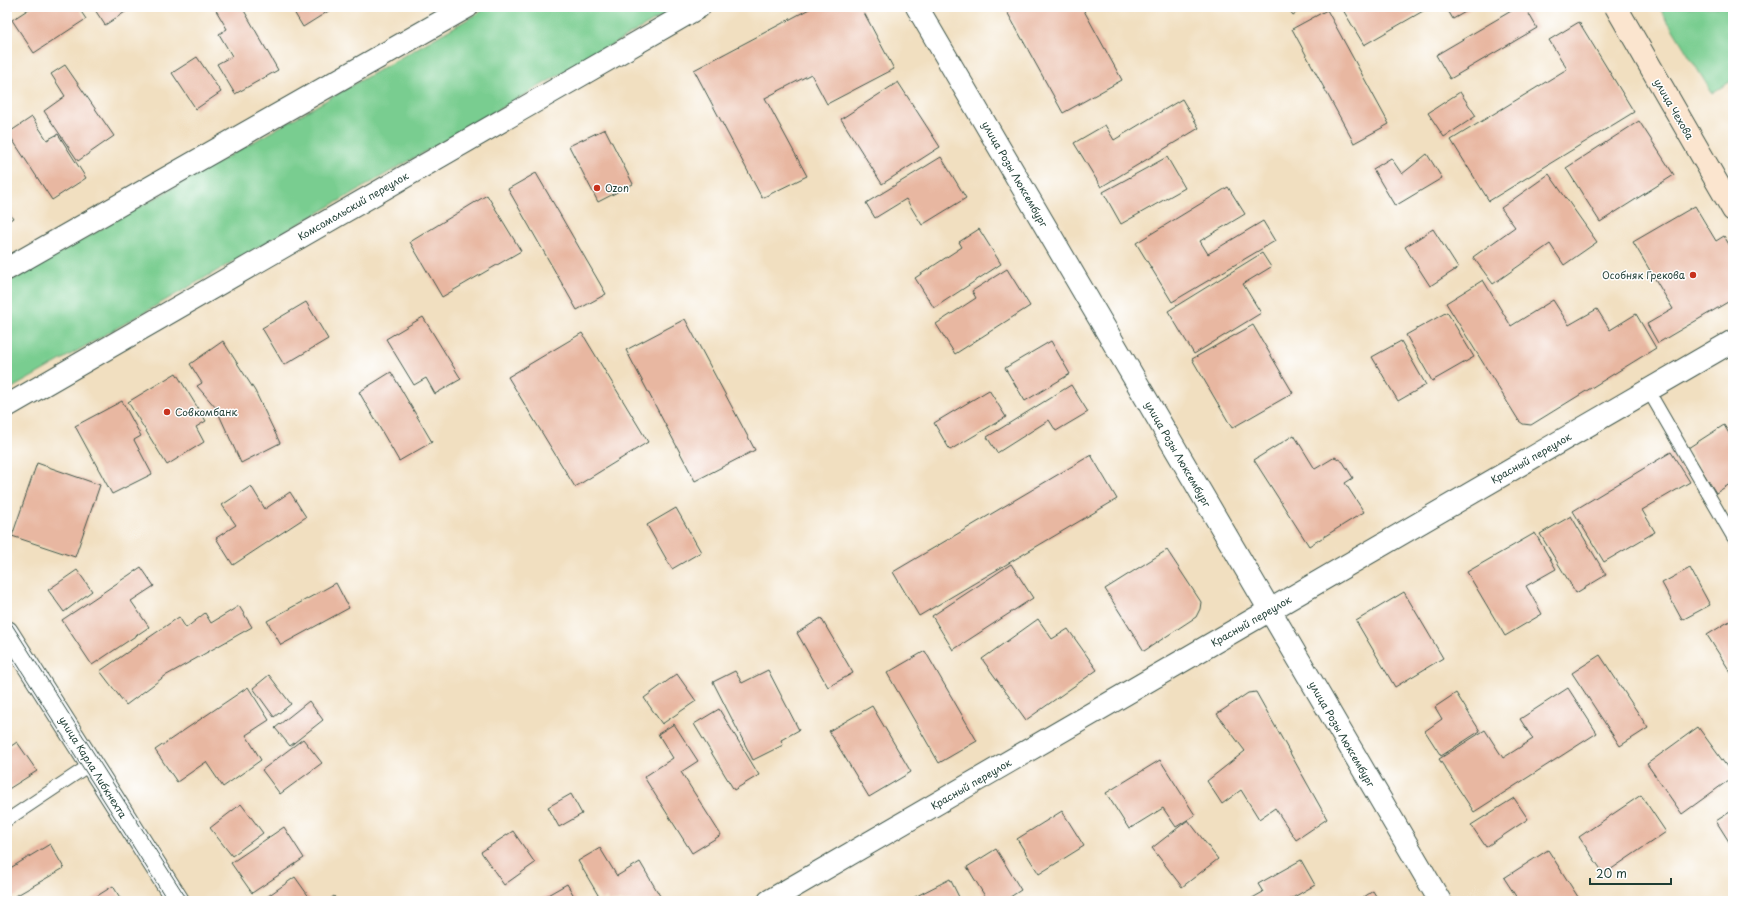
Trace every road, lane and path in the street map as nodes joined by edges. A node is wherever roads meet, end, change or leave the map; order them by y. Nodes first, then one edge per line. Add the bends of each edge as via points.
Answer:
1 (467, 7) edge
2 (699, 7) edge
3 (916, 7) edge
4 (1616, 7) edge
5 (1733, 210) edge
6 (7, 269) edge
7 (1733, 341) edge
8 (1648, 390) junction
9 (7, 406) edge
10 (1733, 537) edge
11 (1270, 610) junction
12 (7, 632) edge
13 (91, 764) junction
14 (7, 820) edge
15 (178, 901) edge
16 (769, 901) edge
17 (1440, 901) edge

1 - 6 street
2 - 9 street, Комсомольский переулок
3 - 11 street, улица Розы Люксембург
4 - 5 main road, улица Чехова
7 - 8 street, Красный переулок
8 - 10 lane
8 - 11 street, Красный переулок
11 - 16 street, Красный переулок
11 - 17 street, улица Розы Люксембург
12 - 13 street, улица Карла Либкнехта
13 - 14 lane
13 - 15 street, улица Карла Либкнехта

